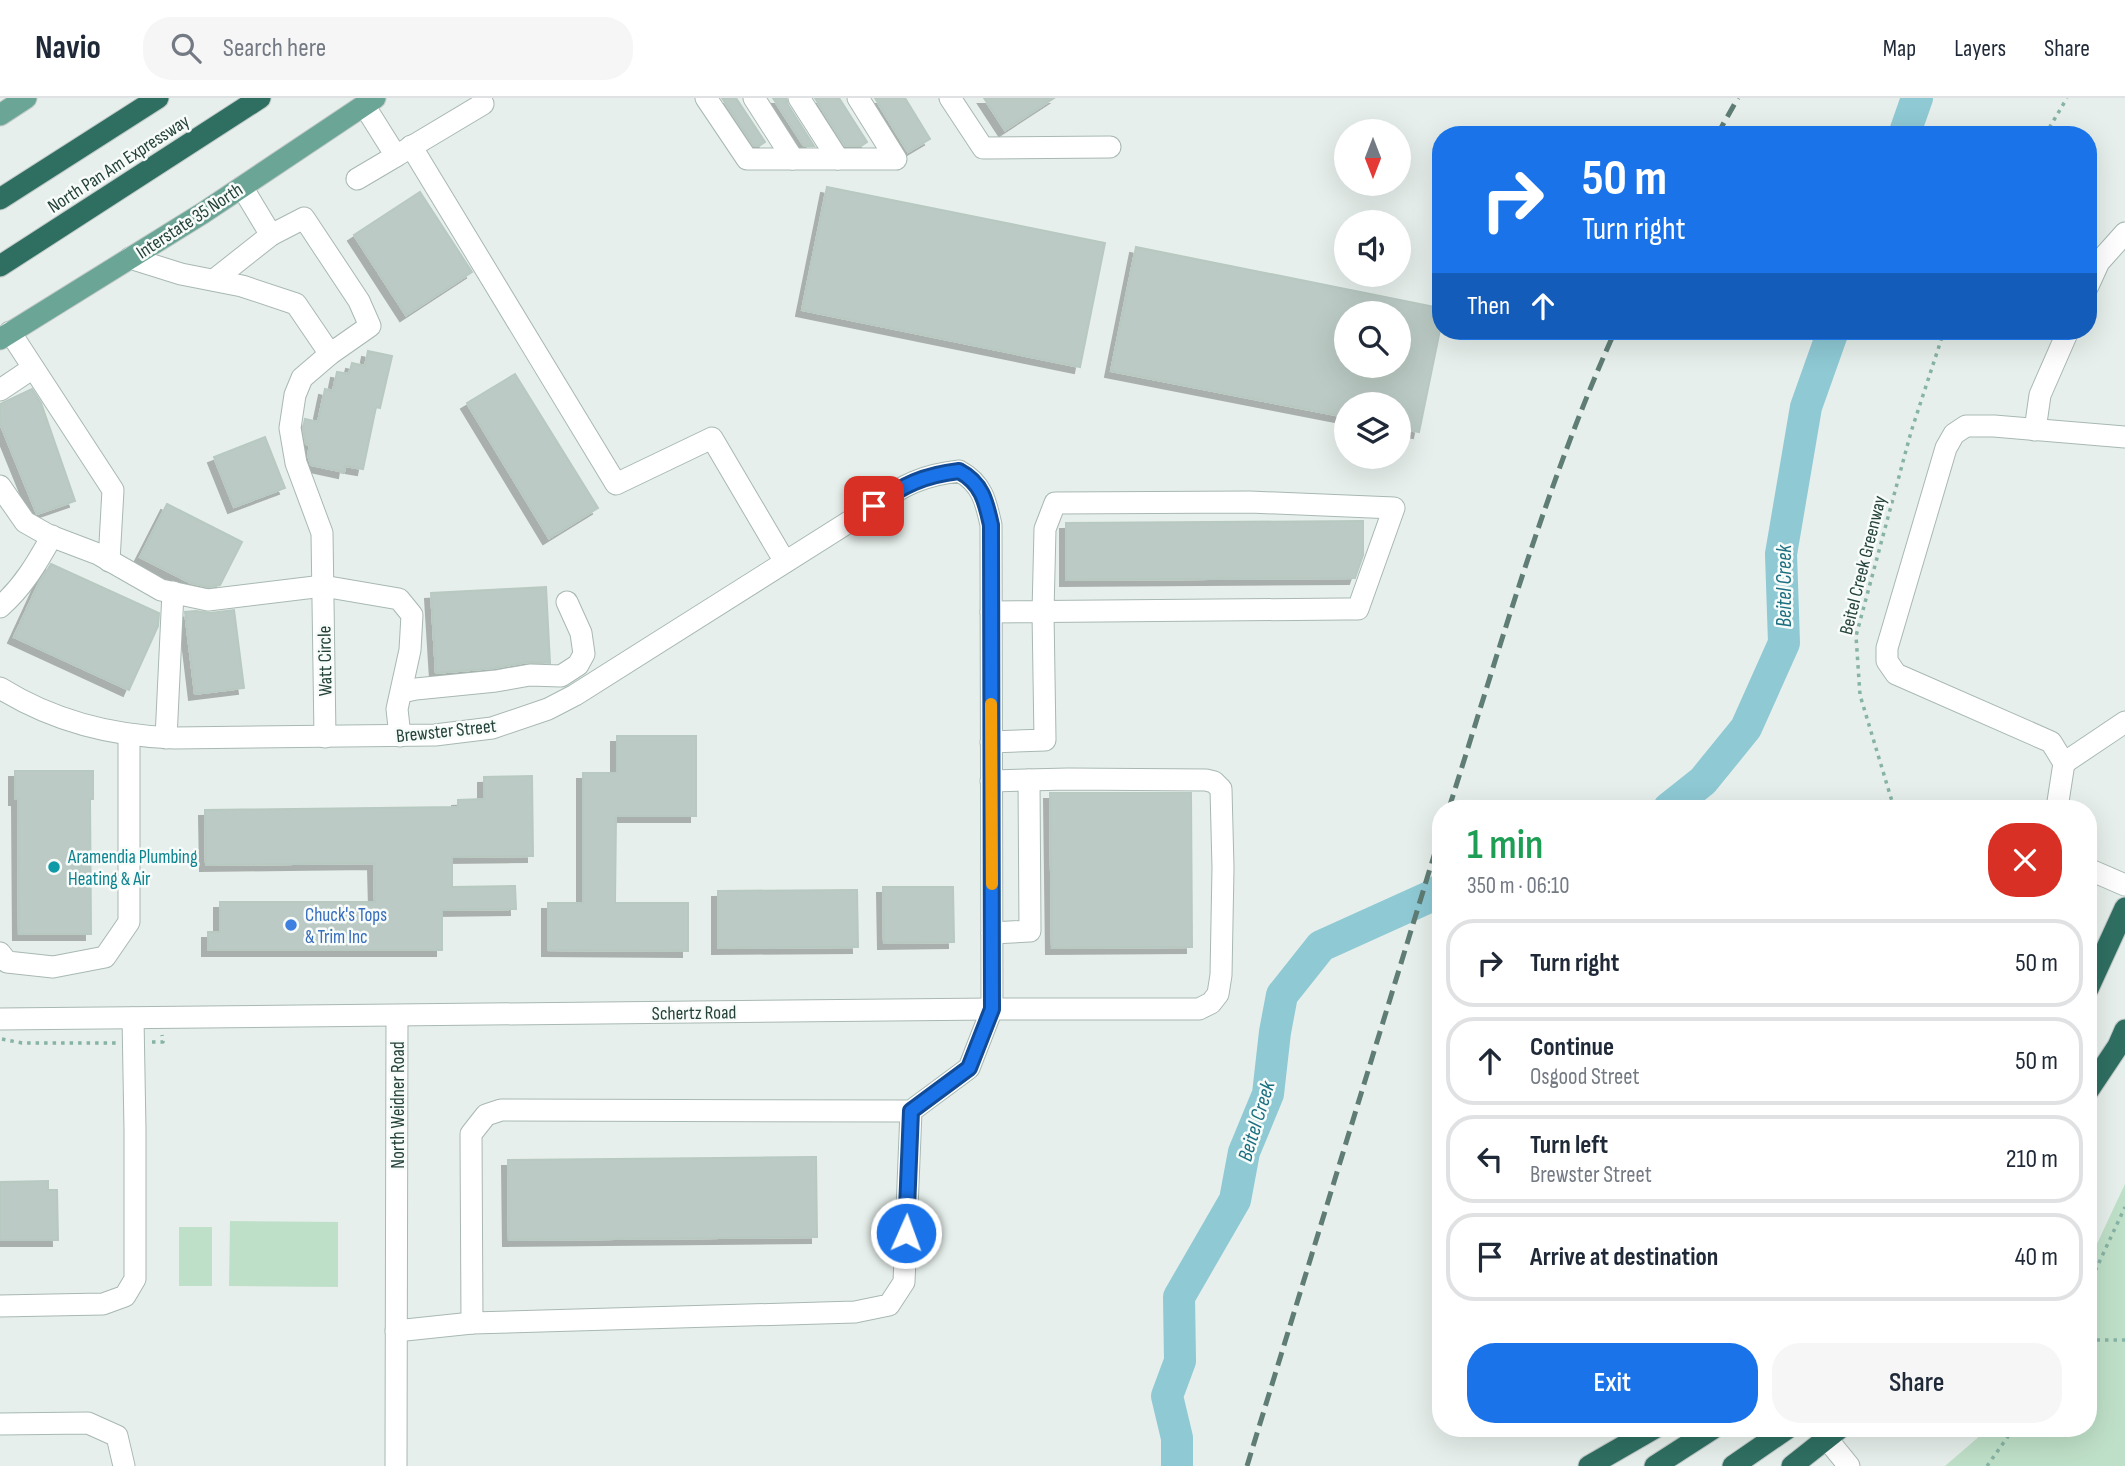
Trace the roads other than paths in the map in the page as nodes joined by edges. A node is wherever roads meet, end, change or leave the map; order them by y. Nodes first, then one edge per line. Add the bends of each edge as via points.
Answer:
1 (26, 98) edge
2 (158, 98) edge
3 (260, 98) edge
4 (706, 98) edge
5 (754, 98) edge
6 (799, 98) edge
7 (858, 98) edge
8 (950, 98) edge
9 (370, 102) edge
10 (484, 104) dead end
11 (0, 115) edge
12 (1110, 147) dead end
13 (403, 151) junction
14 (793, 159) junction
15 (838, 159) junction
16 (357, 179) dead end
17 (242, 187) junction
18 (0, 199) edge
19 (2125, 233) edge
20 (271, 235) junction
21 (130, 258) junction
22 (2097, 258) edge
23 (0, 266) edge
24 (214, 280) junction
25 (5, 335) edge
26 (2064, 340) edge
27 (330, 354) junction
28 (33, 368) junction
29 (0, 390) edge
30 (2035, 430) junction
31 (2125, 437) edge
32 (0, 486) edge
33 (51, 536) junction
34 (109, 561) junction
35 (785, 562) junction
36 (324, 586) junction
37 (173, 593) junction
38 (568, 602) dead end
39 (0, 607) edge
40 (991, 612) junction
41 (1043, 612) junction
42 (561, 676) junction
43 (0, 688) edge
44 (402, 692) junction
45 (575, 695) junction
46 (2125, 722) edge
47 (2125, 729) edge
48 (129, 734) junction
49 (400, 736) junction
50 (325, 737) junction
51 (166, 738) junction
52 (991, 742) junction
53 (2067, 761) junction
54 (1029, 780) junction
55 (991, 781) junction
56 (2059, 800) edge
57 (2097, 873) edge
58 (2125, 885) edge
59 (2125, 908) edge
60 (992, 933) junction
61 (0, 953) edge
62 (2097, 969) edge
63 (992, 1009) junction
64 (397, 1016) junction
65 (133, 1018) junction
66 (0, 1019) edge
67 (2125, 1030) edge
68 (2097, 1078) edge
69 (911, 1111) junction
70 (0, 1306) edge
71 (472, 1323) junction
72 (397, 1331) junction
73 (0, 1424) edge
74 (1639, 1437) edge
75 (1700, 1437) edge
76 (1775, 1437) edge
77 (1829, 1437) edge
78 (1836, 1437) edge
79 (124, 1466) edge
80 (396, 1466) edge
81 (1589, 1466) edge
82 (1655, 1466) edge
83 (1733, 1466) edge
84 (1792, 1466) edge
85 (1849, 1466) edge

1 - 11 main road
2 - 18 highway, North Pan Am Expressway
3 - 23 highway, North Pan Am Expressway
4 - 14 street via 747,159
5 - 14 street
6 - 15 street
7 - 15 street via 896,159
8 - 12 street via 983,148
9 - 13 street
9 - 17 main road, Interstate 35 North
10 - 13 street
13 - 16 street
13 - 35 street via 616,484 712,438
14 - 15 street
17 - 20 street
17 - 21 main road, Interstate 35 North
19 - 22 street
20 - 24 street
20 - 27 street, Watt Circle via 304,218 359,302 370,326
21 - 24 street
21 - 25 main road, Interstate 35 North
24 - 27 street via 296,304
25 - 28 street
26 - 30 street via 2040,395
27 - 36 street, Watt Circle via 302,378 290,428 296,463 322,533
28 - 29 street
28 - 34 street via 113,490
30 - 31 street
30 - 53 street via 1966,426 1954,434 1946,448 1887,661 1896,674 2051,742
32 - 33 street via 25,522
33 - 34 street
33 - 39 street via 16,593
34 - 37 street
35 - 40 street, Brewster Street via 898,488 959,471 978,484 989,512
35 - 45 street, Brewster Street
36 - 37 street via 208,600
36 - 44 street via 399,599 412,615
36 - 50 street, Watt Circle
37 - 51 street
38 - 42 street via 584,654 578,665
40 - 41 street
40 - 52 street
41 - 41 street via 1358,609 1394,508 1250,502 1055,503 1045,529
41 - 52 street via 1045,740
42 - 44 street via 530,675
42 - 45 street
43 - 48 street, Brewster Street via 59,717
44 - 49 street via 397,709
45 - 49 street, Brewster Street via 492,728
46 - 53 street
47 - 53 street via 2121,742 2088,763
48 - 51 street, Brewster Street
48 - 61 street via 129,922 104,957 53,967 6,962
49 - 50 street, Brewster Street
50 - 51 street, Brewster Street
52 - 55 street
53 - 56 street
54 - 55 street
54 - 60 street via 1030,931
54 - 63 street, Schertz Road via 1206,780 1221,789 1221,975 1218,993 1199,1009
55 - 60 street
57 - 58 street
59 - 62 highway
60 - 63 street
63 - 64 street, Schertz Road
63 - 69 street via 969,1068
64 - 65 street, North Weidner Road
64 - 72 street, North Weidner Road
65 - 66 street, North Weidner Road
65 - 70 street via 135,1279 125,1296 103,1304
67 - 68 highway
69 - 71 street via 904,1282 889,1305 855,1312
69 - 71 street via 501,1110 486,1115 471,1135
71 - 72 street
72 - 80 street, North Weidner Road
73 - 79 street via 88,1423 117,1436
74 - 81 highway
75 - 82 highway
76 - 83 highway
77 - 84 highway
78 - 85 street

